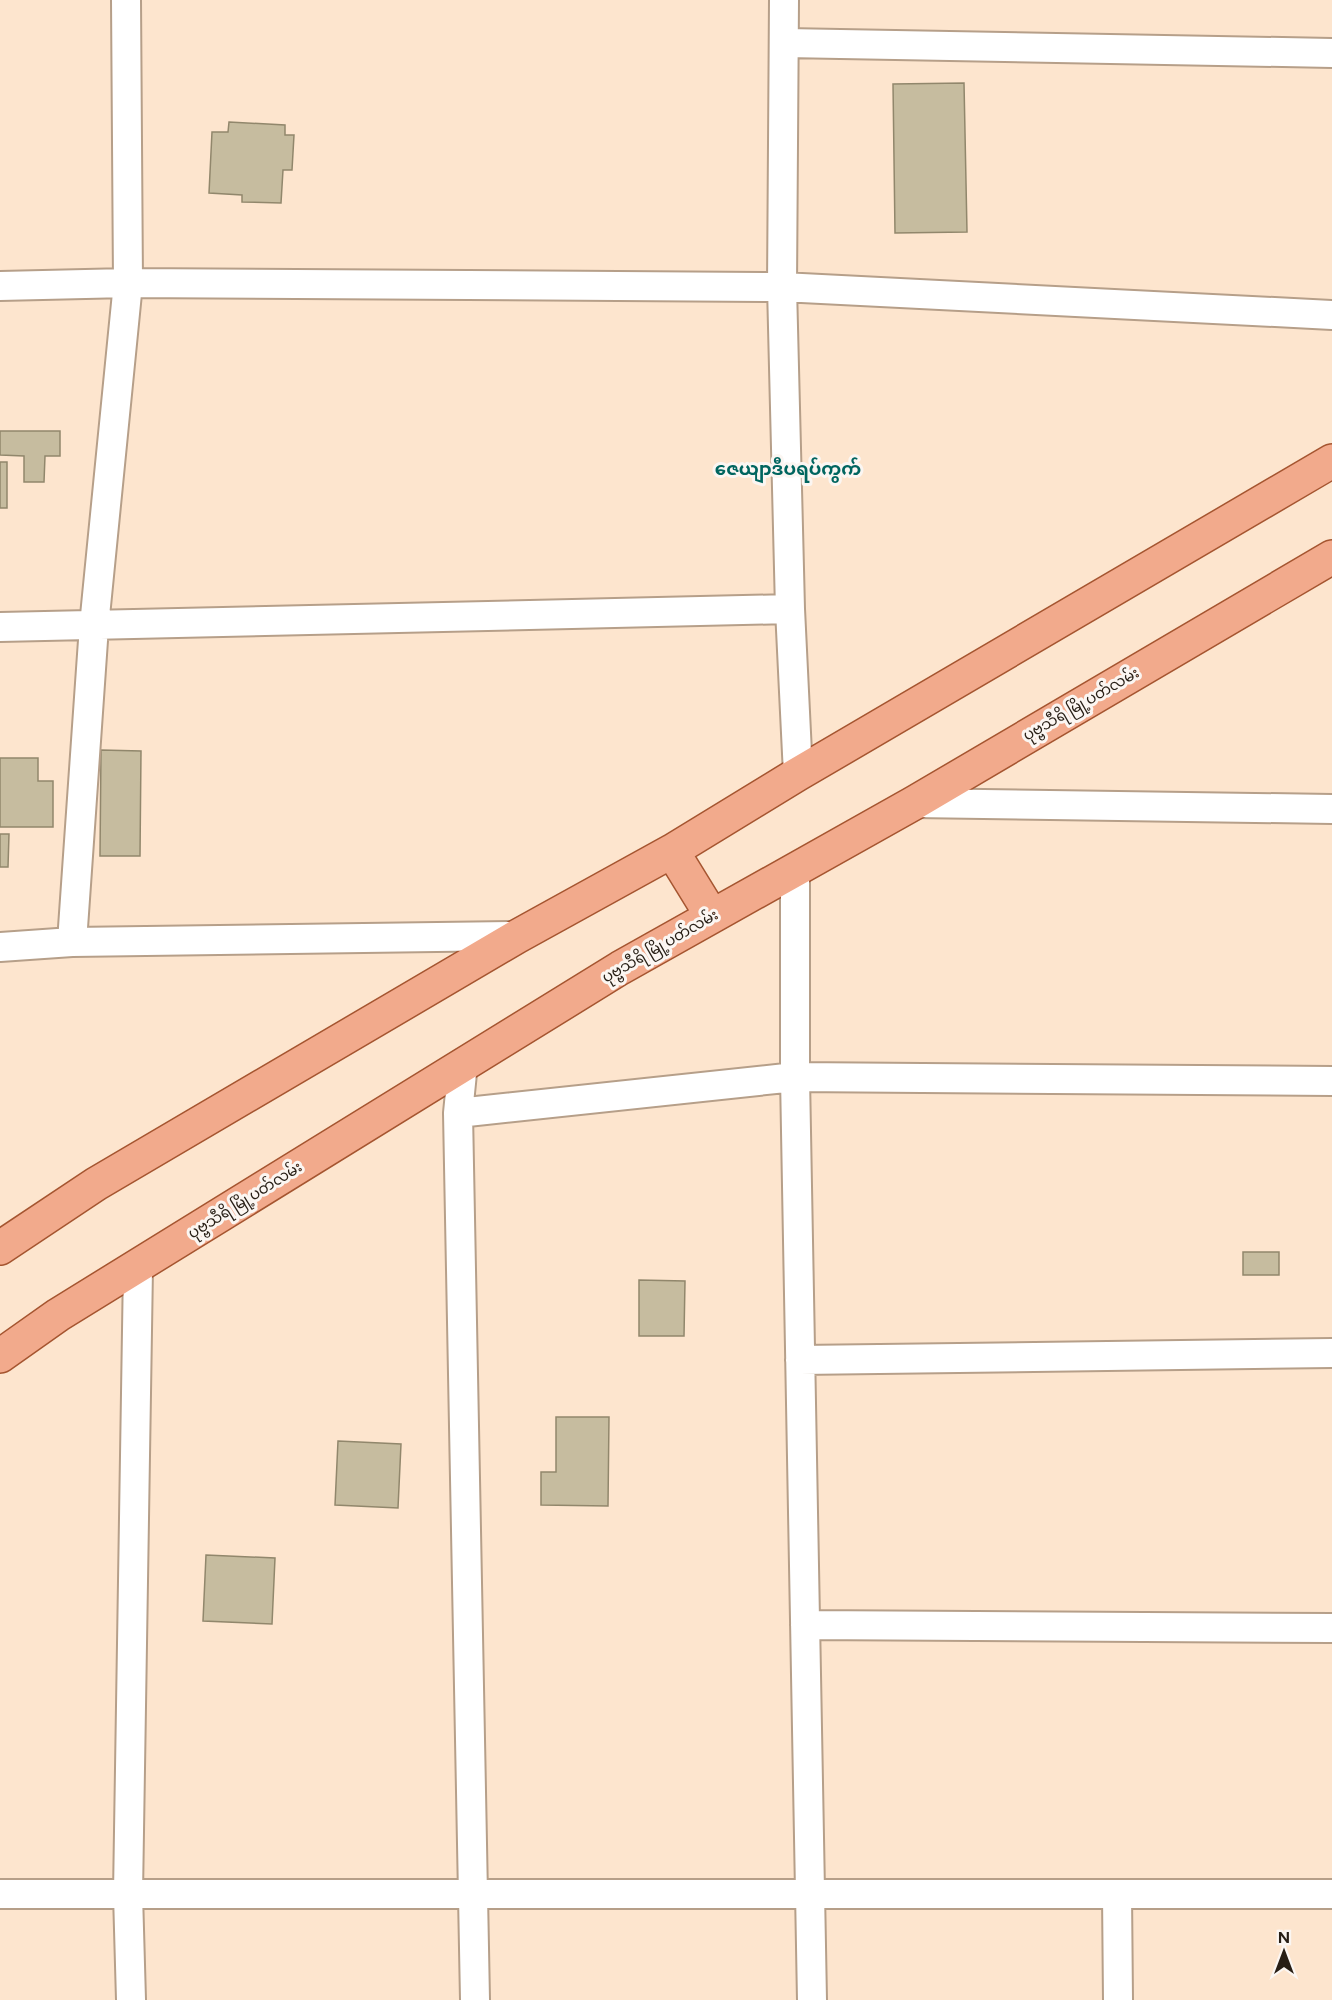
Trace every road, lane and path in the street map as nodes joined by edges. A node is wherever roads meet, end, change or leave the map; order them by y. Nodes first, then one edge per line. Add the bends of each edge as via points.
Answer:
1 (126, 0) edge
2 (784, 0) edge
3 (786, 42) junction
4 (1332, 53) edge
5 (128, 283) junction
6 (0, 286) edge
7 (782, 287) junction
8 (1332, 315) edge
9 (1332, 461) edge
10 (1332, 557) edge
11 (790, 609) junction
12 (94, 626) junction
13 (0, 627) edge
14 (798, 774) junction
15 (914, 802) junction
16 (1332, 809) edge
17 (672, 851) junction
18 (795, 869) junction
19 (712, 916) junction
20 (518, 936) junction
21 (72, 942) junction
22 (0, 947) edge
23 (463, 1063) junction
24 (795, 1077) junction
25 (1332, 1081) edge
26 (458, 1113) junction
27 (0, 1248) edge
28 (138, 1268) junction
29 (1332, 1353) edge
30 (0, 1356) edge
31 (800, 1360) junction
32 (805, 1625) junction
33 (1332, 1628) edge
34 (0, 1894) edge
35 (128, 1894) junction
36 (473, 1894) junction
37 (810, 1894) junction
38 (1118, 1894) junction
39 (1332, 1894) edge
40 (131, 2000) edge
41 (475, 2000) edge
42 (812, 2000) edge
43 (1118, 2000) edge

1 - 5 street
2 - 3 street
3 - 4 street
3 - 7 street
5 - 6 street
5 - 7 street
5 - 12 street
7 - 8 street
7 - 11 street
9 - 14 main road
10 - 15 main road, ပုဗ္ဗသီရိ မြို့ပတ်လမ်း
11 - 12 street
11 - 14 street
12 - 13 street
12 - 21 street
14 - 17 main road
15 - 16 street
15 - 18 main road, ပုဗ္ဗသီရိ မြို့ပတ်လမ်း
17 - 19 main road
17 - 20 main road
18 - 19 main road, ပုဗ္ဗသီရိ မြို့ပတ်လမ်း
18 - 24 street
19 - 23 main road, ပုဗ္ဗသီရိ မြို့ပတ်လမ်း
20 - 21 street
20 - 27 main road via 96,1184
21 - 22 street
23 - 26 street
23 - 28 main road, ပုဗ္ဗသီရိ မြို့ပတ်လမ်း
24 - 25 street
24 - 26 street
24 - 31 street
26 - 36 street
28 - 30 main road, ပုဗ္ဗသီရိ မြို့ပတ်လမ်း via 58,1315
28 - 35 street
29 - 31 street
31 - 32 street
32 - 33 street
32 - 37 street
34 - 35 street
35 - 36 street
35 - 40 street
36 - 37 street
36 - 41 street
37 - 38 street
37 - 42 street
38 - 39 street
38 - 43 street

